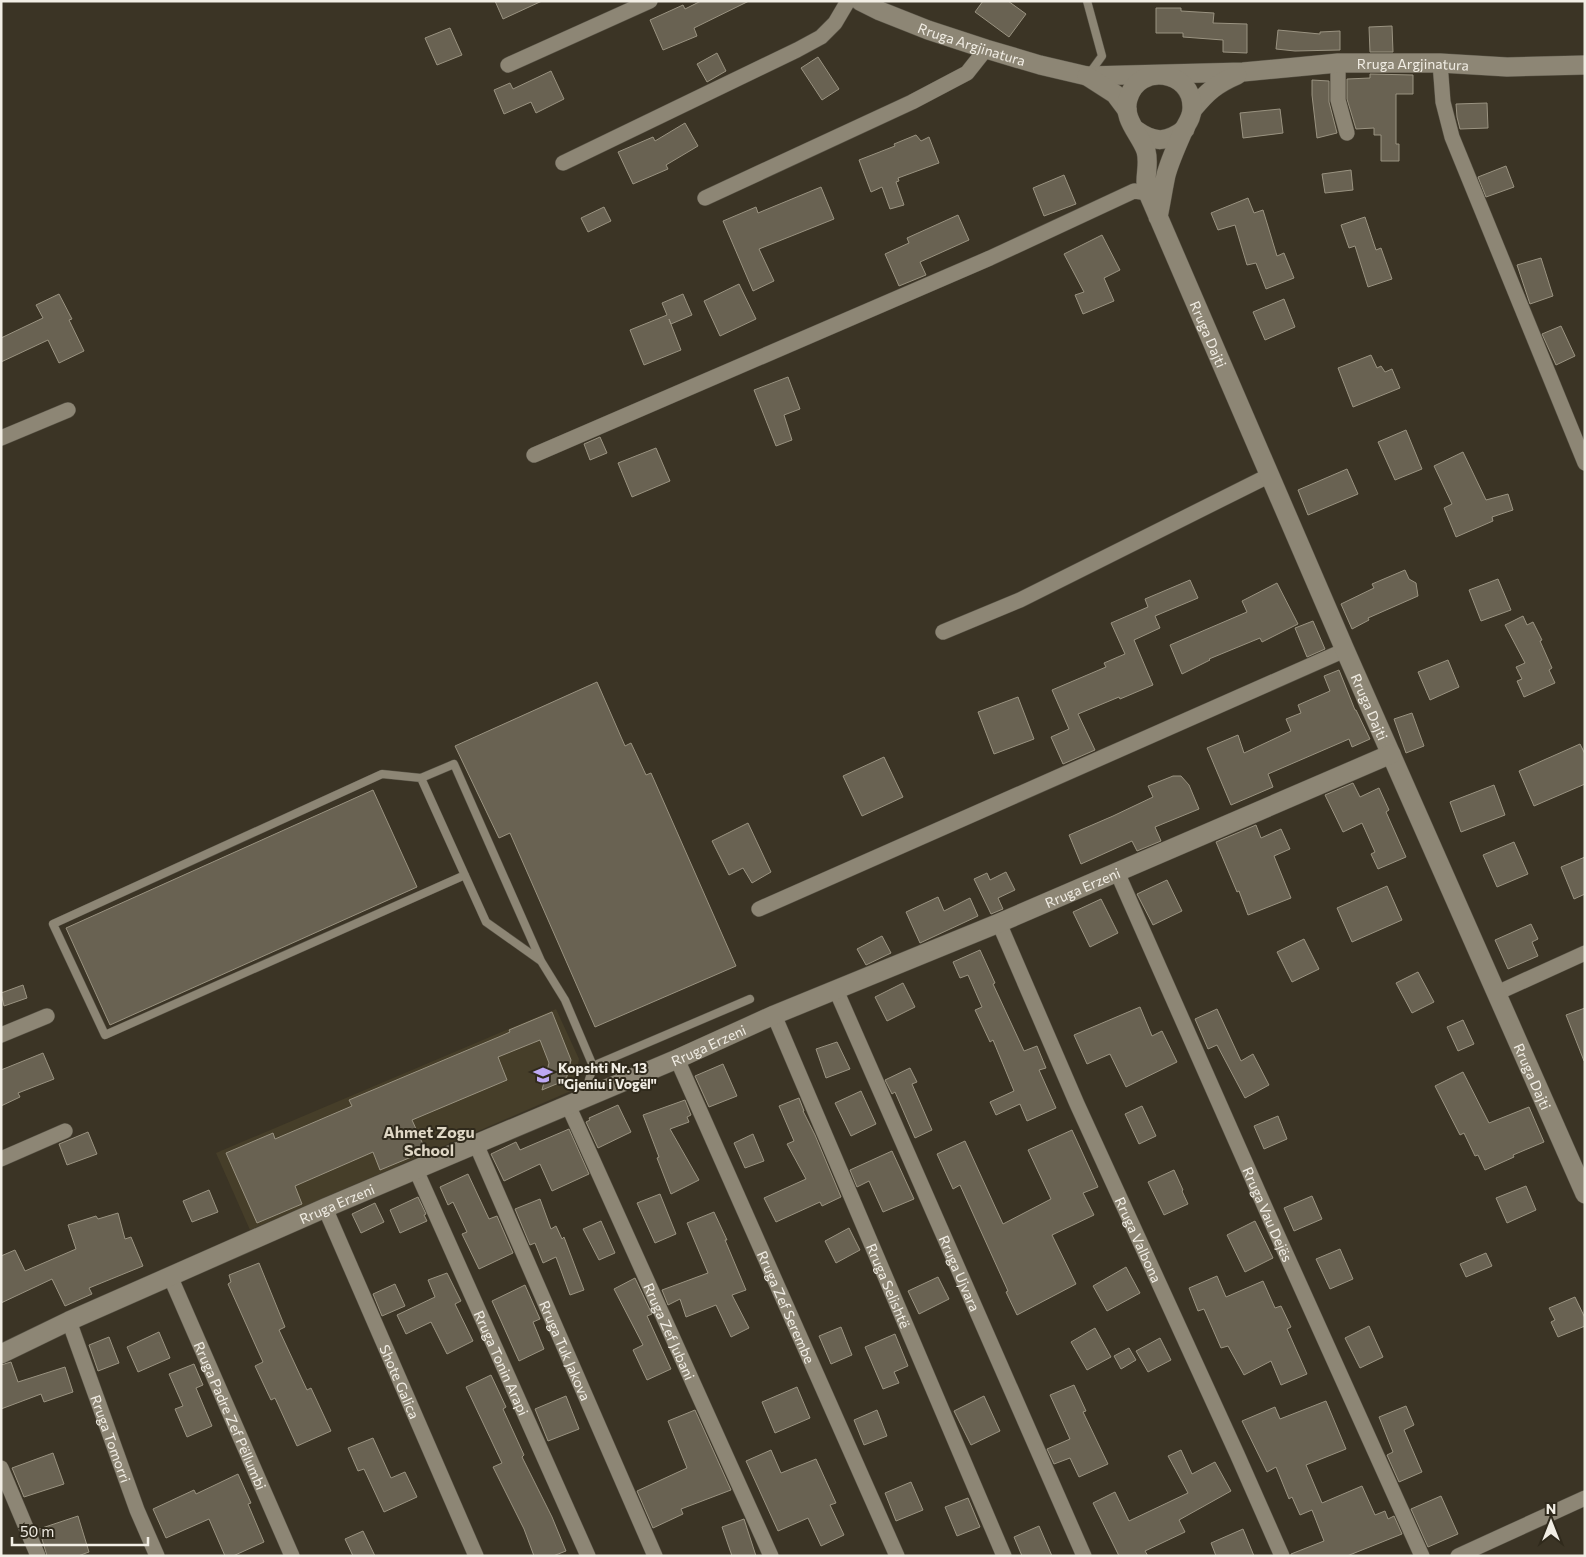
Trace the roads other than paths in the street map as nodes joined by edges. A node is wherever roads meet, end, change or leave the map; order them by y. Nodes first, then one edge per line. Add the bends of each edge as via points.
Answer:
1 (650, 1) edge
2 (848, 1) edge
3 (860, 1) edge
4 (1087, 1) edge
5 (986, 49) junction
6 (1338, 63) junction
7 (1440, 63) junction
8 (508, 65) dead end
9 (1585, 65) edge
10 (1243, 72) junction
11 (1160, 74) junction
12 (1087, 76) junction
13 (1193, 109) junction
14 (1127, 110) junction
15 (1185, 129) junction
16 (1136, 130) junction
17 (1346, 133) dead end
18 (562, 163) dead end
19 (1148, 193) junction
20 (705, 198) dead end
21 (1158, 217) junction
22 (68, 410) dead end
23 (1, 438) edge
24 (534, 455) dead end
25 (1585, 463) edge
26 (1270, 476) junction
27 (943, 632) dead end
28 (1345, 650) junction
29 (1391, 754) junction
30 (421, 778) junction
31 (1117, 872) junction
32 (465, 875) junction
33 (759, 908) dead end
34 (999, 923) junction
35 (1585, 953) edge
36 (540, 961) junction
37 (836, 990) junction
38 (1497, 993) junction
39 (750, 999) dead end
40 (774, 1015) junction
41 (47, 1016) dead end
42 (1, 1034) edge
43 (677, 1059) junction
44 (593, 1066) junction
45 (576, 1102) junction
46 (65, 1131) dead end
47 (476, 1144) junction
48 (1, 1159) edge
49 (416, 1170) junction
50 (1585, 1194) edge
51 (325, 1208) junction
52 (170, 1276) junction
53 (69, 1321) junction
54 (1, 1354) edge
55 (1, 1468) edge
56 (1585, 1498) edge
57 (38, 1556) edge
58 (157, 1556) edge
59 (292, 1556) edge
60 (476, 1556) edge
61 (588, 1556) edge
62 (655, 1556) edge
63 (770, 1556) edge
64 (897, 1556) edge
65 (1004, 1556) edge
66 (1084, 1556) edge
67 (1282, 1556) edge
68 (1422, 1556) edge
69 (1458, 1556) edge

1 - 8 street
2 - 18 street via 835,23 821,37
3 - 5 street, Rruga Argjinatura via 928,30
4 - 12 lane via 1102,56
5 - 12 street, Rruga Argjinatura
5 - 20 street via 968,73
6 - 7 street, Rruga Argjinatura
6 - 10 street, Rruga Argjinatura
6 - 17 street via 1338,100
7 - 9 street, Rruga Argjinatura via 1507,67
7 - 25 street via 1443,102 1452,136
10 - 11 street, Rruga Argjinatura
10 - 13 street via 1219,83
11 - 12 street, Rruga Argjinatura
11 - 13 street via 1175,78 1187,89
11 - 14 street via 1139,81 1132,89
12 - 14 street via 1115,94
13 - 15 street
14 - 16 street
15 - 16 street via 1166,140 1155,140
15 - 21 street via 1166,175
16 - 19 street via 1146,152
19 - 21 street, Rruga Dajti
19 - 24 street via 1134,192 990,258
21 - 26 street, Rruga Dajti
22 - 23 street
26 - 27 street via 1020,600
26 - 28 street, Rruga Dajti
28 - 29 street, Rruga Dajti
28 - 33 street
29 - 31 street, Rruga Erzeni
29 - 38 street, Rruga Dajti
30 - 32 lane
30 - 32 lane via 382,774 53,924 105,1036
30 - 36 lane via 454,764
31 - 34 street, Rruga Erzeni
31 - 68 street, Rruga Vau Dejës
32 - 36 lane via 486,922
34 - 37 street, Rruga Erzeni
34 - 67 street, Rruga Valbona via 1077,1104
35 - 38 street
36 - 44 lane via 565,1000
37 - 40 street, Rruga Erzeni
37 - 66 street, Rruga Ujvara
38 - 50 street, Rruga Dajti
39 - 44 lane
40 - 43 street, Rruga Erzeni
40 - 65 street, Rruga Selishtë
41 - 42 street
43 - 45 street, Rruga Erzeni
43 - 64 street, Rruga Zef Serembe
44 - 45 lane
45 - 47 street, Rruga Erzeni
45 - 63 street, Rruga Zef Jubani
46 - 48 street
47 - 49 street, Rruga Erzeni
47 - 62 street, Rruga Tuk Jakova
49 - 51 street, Rruga Erzeni
49 - 61 street, Rruga Tonin Arapi
51 - 52 street, Rruga Erzeni
51 - 60 street, Shote Galica
52 - 53 street, Rruga Erzeni
52 - 59 street, Rruga Padre Zef Pëllumbi
53 - 54 street, Rruga Erzeni
53 - 58 street, Rruga Tomorri via 137,1510
55 - 57 street
56 - 69 street

